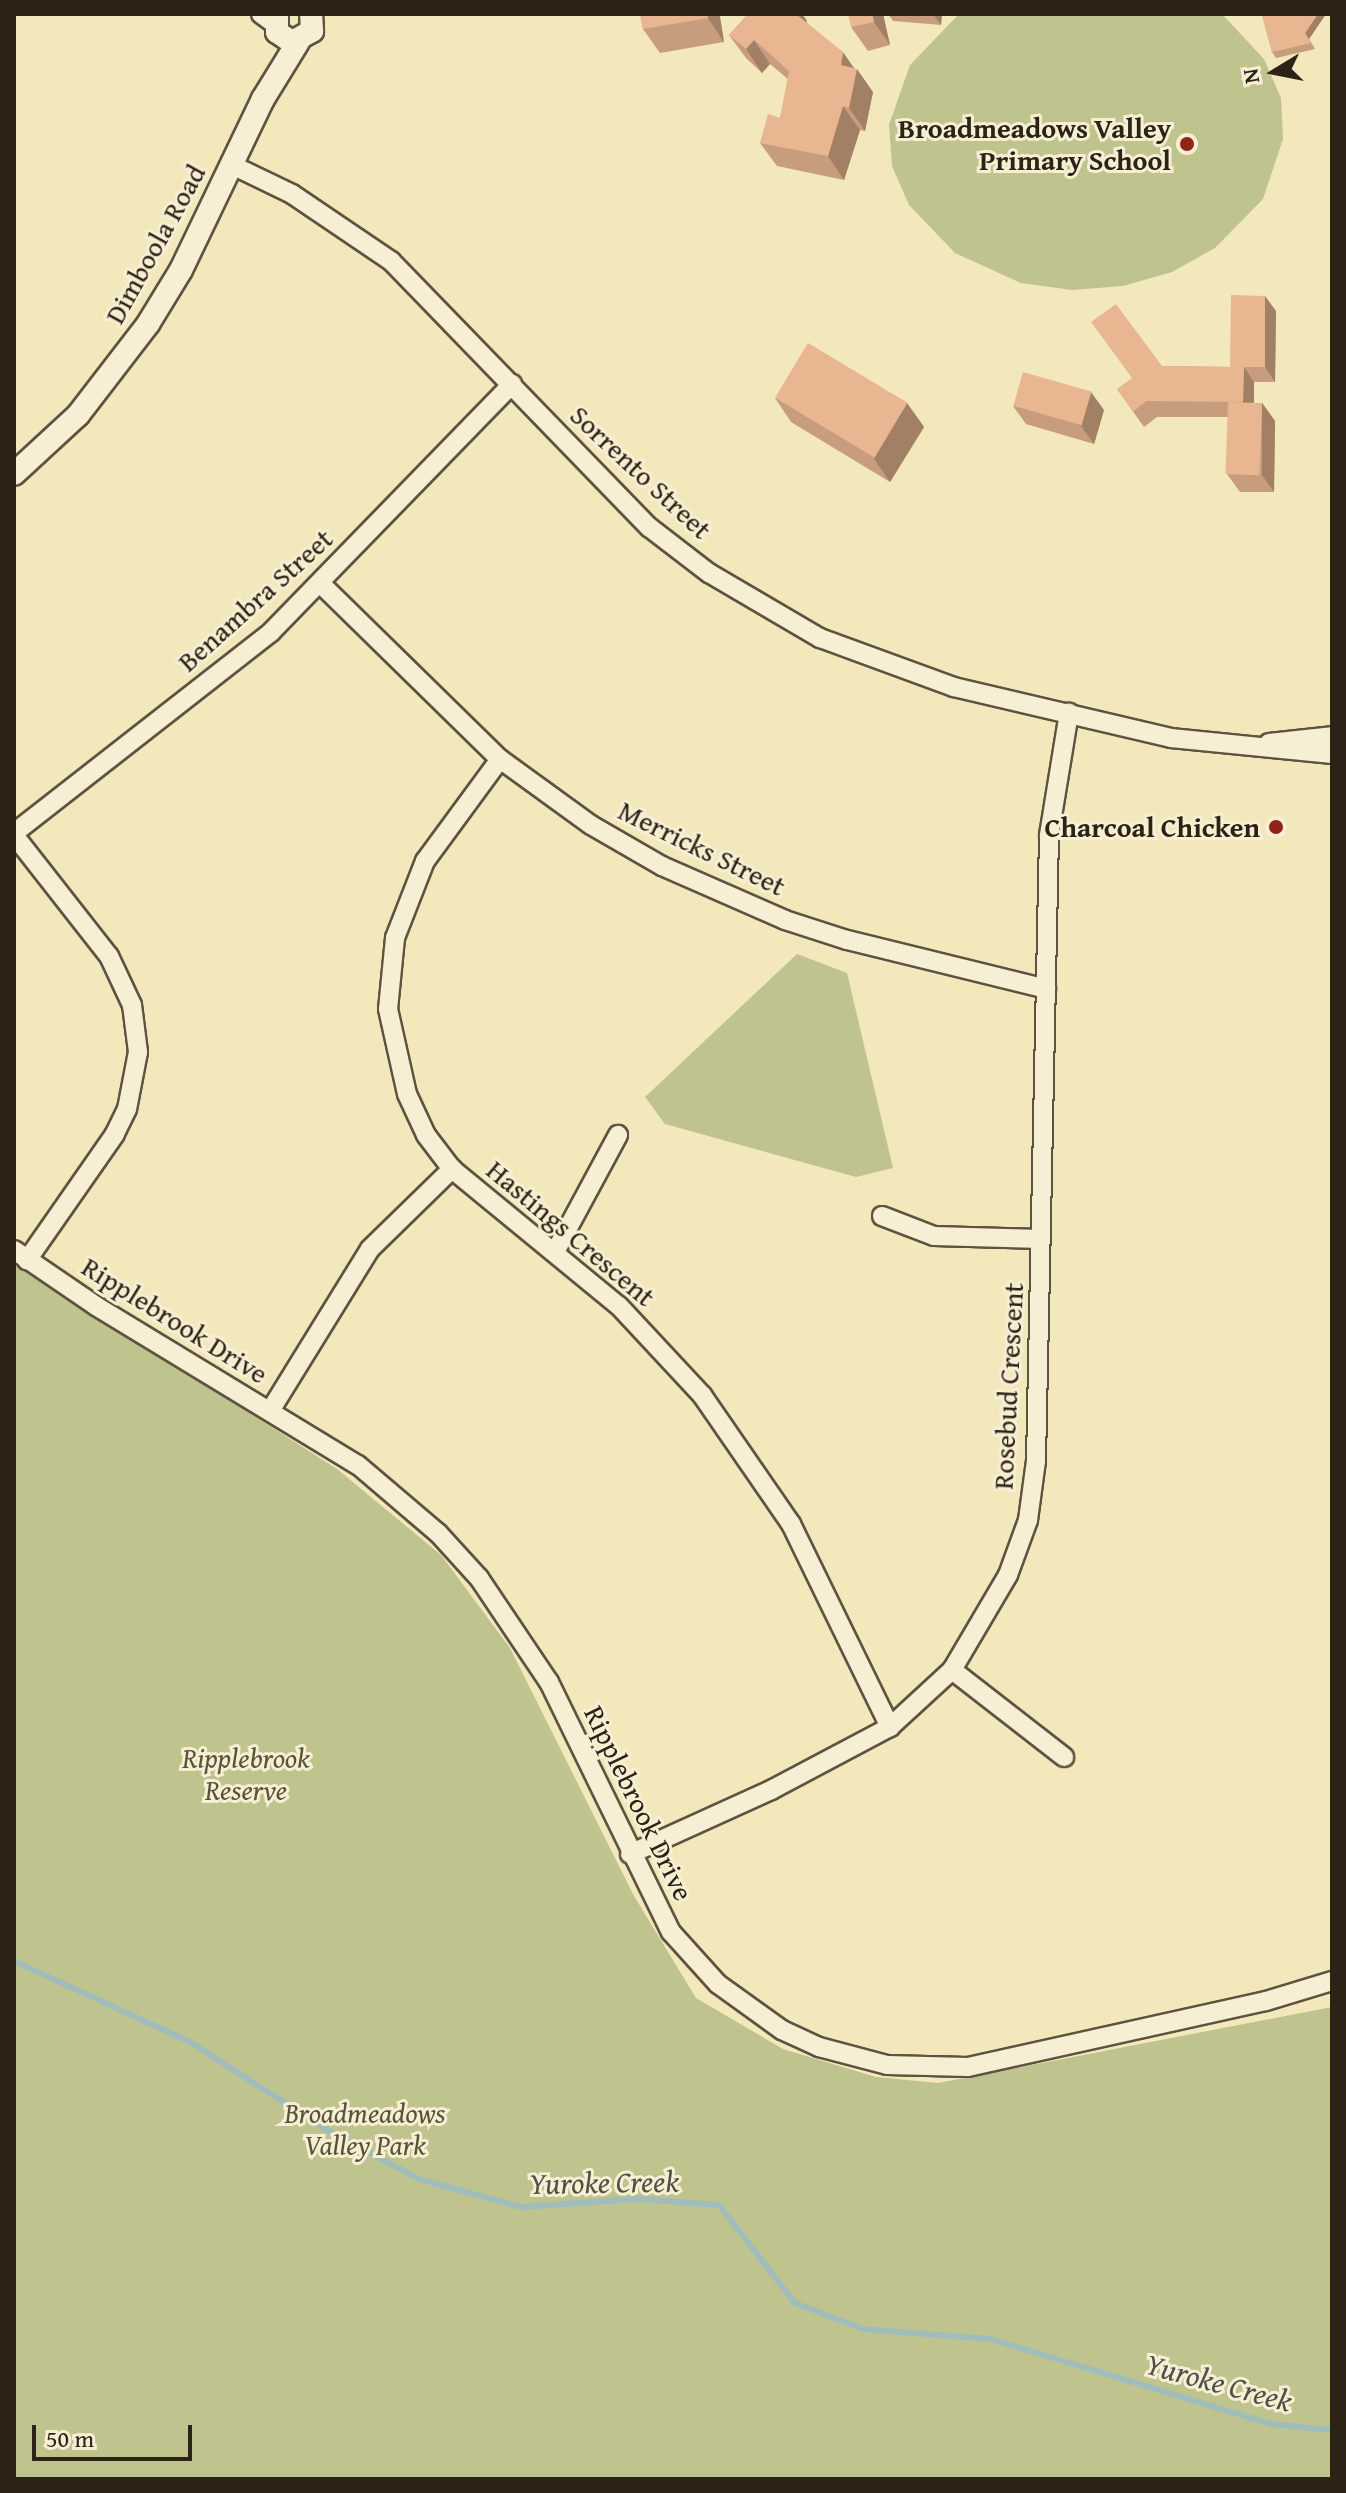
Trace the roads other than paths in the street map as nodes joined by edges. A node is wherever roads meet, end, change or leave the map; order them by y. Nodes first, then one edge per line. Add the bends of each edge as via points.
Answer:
1 (311, 14) edge
2 (273, 21) edge
3 (298, 42) junction
4 (263, 99) junction
5 (232, 165) junction
6 (512, 384) junction
7 (14, 474) edge
8 (321, 584) junction
9 (1069, 713) junction
10 (1332, 736) edge
11 (1262, 744) junction
12 (1332, 754) edge
13 (500, 759) junction
14 (14, 834) edge
15 (1046, 989) junction
16 (618, 1135) dead end
17 (452, 1169) junction
18 (882, 1216) dead end
19 (1041, 1239) junction
20 (555, 1252) junction
21 (20, 1255) edge
22 (270, 1411) junction
23 (952, 1670) junction
24 (890, 1727) junction
25 (1064, 1757) dead end
26 (630, 1854) junction
27 (1332, 1981) edge

1 - 3 street, Dimboola Road via 312,31
2 - 3 street via 286,40
2 - 4 street, Dimboola Road
3 - 4 street, Dimboola Road
4 - 5 street, Dimboola Road
5 - 6 street, Sorrento Street via 292,194 391,261
5 - 7 street, Dimboola Road via 181,270 125,358 78,415
6 - 8 street, Benambra Street
6 - 9 street, Sorrento Street via 649,527 755,603 895,669
8 - 13 street, Merricks Street
8 - 14 street, Benambra Street via 244,654
9 - 11 street, Sorrento Street via 1171,738
9 - 15 street, Rosebud Crescent via 1049,835
10 - 11 street, Sorrento Street
11 - 12 street, Sorrento Street
13 - 15 street, Merricks Street via 591,825 723,894 847,940
13 - 17 street, Hastings Crescent via 425,861 406,900 389,972 388,1009 407,1094 426,1135
14 - 21 street via 109,956 132,1005 138,1052 127,1109 115,1134
15 - 19 street, Rosebud Crescent
16 - 20 street
17 - 20 street, Hastings Crescent
17 - 22 street via 370,1249
18 - 19 street via 934,1236
19 - 23 street, Rosebud Crescent via 1036,1461 1028,1520 983,1625
20 - 24 street, Hastings Crescent via 667,1354 750,1460 797,1536
21 - 22 street, Ripplebrook Drive
22 - 26 street, Ripplebrook Drive via 391,1491 479,1578 549,1682
23 - 24 street, Rosebud Crescent
23 - 25 street
24 - 26 street, Rosebud Crescent via 819,1767
26 - 27 street, Ripplebrook Drive via 671,1932 718,1984 782,2030 819,2047 887,2065 968,2067 1011,2061

